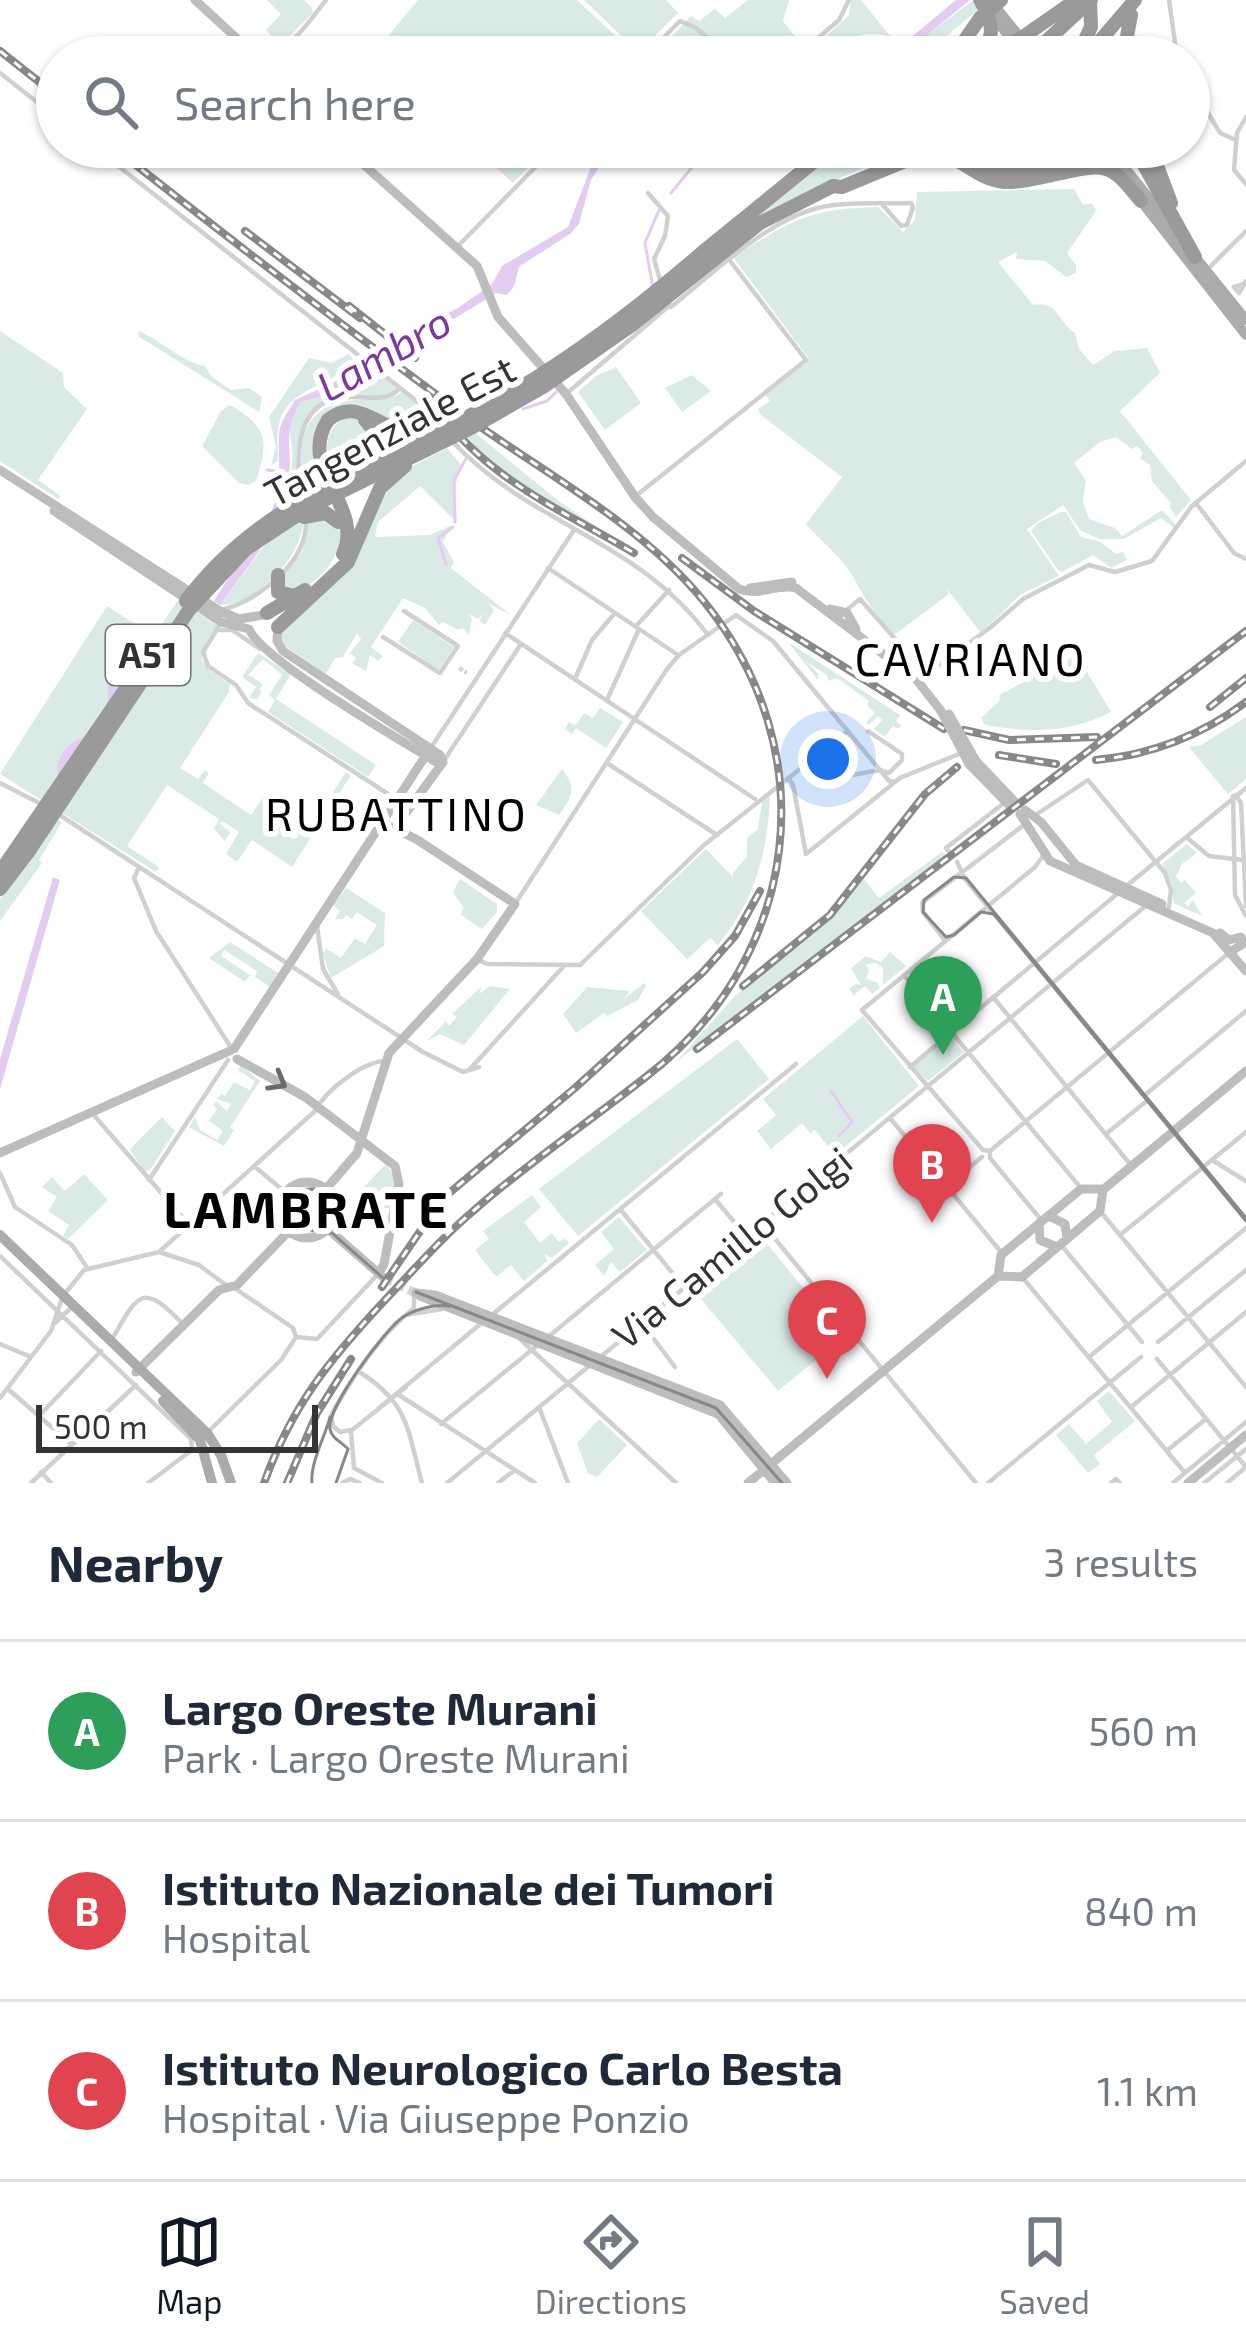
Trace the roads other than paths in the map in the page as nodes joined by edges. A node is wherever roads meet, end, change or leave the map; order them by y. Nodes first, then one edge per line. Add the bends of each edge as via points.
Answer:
1 (195, 0) edge
2 (312, 0) edge
3 (326, 0) edge
4 (849, 0) edge
5 (980, 0) edge
6 (990, 0) edge
7 (1001, 0) edge
8 (1076, 0) edge
9 (1090, 0) edge
10 (1137, 0) edge
11 (1169, 0) edge
12 (319, 8) junction
13 (242, 36) edge
14 (297, 36) edge
15 (665, 36) edge
16 (706, 36) edge
17 (821, 36) edge
18 (967, 36) edge
19 (990, 36) edge
20 (1012, 36) edge
21 (1015, 36) edge
22 (1024, 36) edge
23 (1052, 36) edge
24 (1088, 36) edge
25 (1102, 36) edge
26 (1124, 36) edge
27 (1174, 36) edge
28 (0, 73) edge
29 (36, 101) edge
30 (1210, 116) edge
31 (1246, 116) edge
32 (1236, 140) junction
33 (121, 168) edge
34 (368, 168) edge
35 (535, 168) edge
36 (793, 168) edge
37 (804, 168) edge
38 (881, 168) edge
39 (972, 168) edge
40 (996, 168) edge
41 (1090, 168) edge
42 (1101, 168) edge
43 (1115, 168) edge
44 (1125, 168) edge
45 (1146, 168) edge
46 (1158, 168) edge
47 (1070, 173) junction
48 (1246, 184) edge
49 (771, 192) junction
50 (648, 193) dead end
51 (1141, 201) junction
52 (882, 204) junction
53 (1246, 231) edge
54 (457, 247) junction
55 (1195, 257) junction
56 (730, 260) junction
57 (1206, 271) junction
58 (660, 280) dead end
59 (1234, 292) edge
60 (1246, 320) edge
61 (1246, 335) edge
62 (400, 388) junction
63 (566, 394) junction
64 (495, 402) junction
65 (331, 421) junction
66 (439, 444) junction
67 (1246, 461) edge
68 (0, 472) edge
69 (636, 496) junction
70 (1196, 503) junction
71 (286, 508) junction
72 (272, 530) junction
73 (574, 530) junction
74 (1246, 559) edge
75 (548, 568) junction
76 (278, 575) junction
77 (323, 580) junction
78 (669, 590) junction
79 (295, 596) junction
80 (404, 611) dead end
81 (615, 613) junction
82 (260, 614) junction
83 (845, 616) junction
84 (220, 617) junction
85 (637, 628) junction
86 (249, 629) junction
87 (277, 631) junction
88 (505, 633) junction
89 (214, 634) junction
90 (708, 635) junction
91 (383, 637) dead end
92 (258, 641) junction
93 (520, 644) junction
94 (679, 656) junction
95 (281, 660) junction
96 (448, 661) junction
97 (458, 667) tunnel mouth
98 (467, 673) tunnel mouth
99 (475, 679) junction
100 (575, 679) junction
101 (608, 700) junction
102 (635, 718) junction
103 (848, 731) junction
104 (868, 731) dead end
105 (428, 752) junction
106 (959, 753) junction
107 (443, 761) junction
108 (607, 763) junction
109 (880, 770) junction
110 (788, 777) junction
111 (830, 778) dead end
112 (894, 778) junction
113 (0, 783) edge
114 (1246, 788) edge
115 (756, 793) junction
116 (1234, 795) junction
117 (395, 802) junction
118 (1221, 808) junction
119 (1019, 811) junction
120 (1233, 814) junction
121 (407, 816) junction
122 (1233, 824) junction
123 (1244, 826) edge
124 (393, 828) junction
125 (374, 834) junction
126 (716, 835) junction
127 (1186, 837) junction
128 (416, 839) junction
129 (948, 850) dead end
130 (1047, 858) junction
131 (1234, 860) junction
132 (1243, 860) edge
133 (1156, 861) junction
134 (957, 862) dead end
135 (140, 866) junction
136 (0, 872) edge
137 (962, 872) junction
138 (1136, 878) junction
139 (1102, 884) junction
140 (0, 889) edge
141 (1122, 890) junction
142 (1146, 899) junction
143 (1108, 901) junction
144 (1242, 903) edge
145 (514, 904) junction
146 (988, 906) junction
147 (1170, 910) junction
148 (1246, 916) edge
149 (315, 931) junction
150 (1244, 937) edge
151 (945, 940) junction
152 (1231, 952) junction
153 (477, 959) junction
154 (1034, 962) junction
155 (289, 964) junction
156 (563, 967) junction
157 (1246, 970) edge
158 (326, 975) junction
159 (904, 975) junction
160 (313, 980) junction
161 (1053, 985) junction
162 (993, 997) junction
163 (341, 999) junction
164 (1246, 1012) edge
165 (1011, 1020) junction
166 (950, 1032) junction
167 (402, 1039) junction
168 (1109, 1052) junction
169 (230, 1053) junction
170 (968, 1053) junction
171 (384, 1061) junction
172 (796, 1064) dead end
173 (479, 1067) dead end
174 (910, 1067) junction
175 (1246, 1071) edge
176 (468, 1072) junction
177 (919, 1077) junction
178 (929, 1085) junction
179 (1067, 1087) junction
180 (920, 1093) junction
181 (1146, 1097) junction
182 (317, 1107) junction
183 (92, 1114) junction
184 (890, 1118) junction
185 (1026, 1121) junction
186 (1174, 1131) junction
187 (1246, 1132) edge
188 (1106, 1134) junction
189 (362, 1141) junction
190 (986, 1154) junction
191 (0, 1155) edge
192 (1212, 1160) junction
193 (1132, 1166) junction
194 (255, 1167) junction
195 (1203, 1168) junction
196 (0, 1173) edge
197 (149, 1180) junction
198 (1246, 1180) edge
199 (947, 1186) junction
200 (326, 1189) junction
201 (1081, 1189) junction
202 (285, 1192) junction
203 (1100, 1192) junction
204 (620, 1209) junction
205 (1100, 1211) junction
206 (1043, 1220) junction
207 (762, 1223) junction
208 (1246, 1224) edge
209 (190, 1226) junction
210 (328, 1229) junction
211 (289, 1231) junction
212 (1120, 1235) junction
213 (746, 1236) junction
214 (0, 1239) edge
215 (1062, 1244) junction
216 (653, 1250) junction
217 (159, 1252) junction
218 (1003, 1254) junction
219 (0, 1256) edge
220 (88, 1269) junction
221 (1246, 1270) edge
222 (1002, 1273) junction
223 (381, 1275) junction
224 (1022, 1276) junction
225 (229, 1287) junction
226 (684, 1287) junction
227 (1168, 1293) junction
228 (414, 1294) dead end
229 (430, 1299) junction
230 (65, 1306) junction
231 (444, 1308) junction
232 (1246, 1312) edge
233 (422, 1313) junction
234 (406, 1315) junction
235 (1188, 1317) junction
236 (486, 1320) junction
237 (641, 1322) junction
238 (184, 1325) junction
239 (1128, 1325) junction
240 (114, 1336) dead end
241 (296, 1337) junction
242 (1142, 1342) junction
243 (1158, 1342) junction
244 (1209, 1342) junction
245 (539, 1344) junction
246 (0, 1345) edge
247 (101, 1352) junction
248 (1089, 1357) junction
249 (1141, 1357) junction
250 (31, 1358) junction
251 (1157, 1359) junction
252 (594, 1361) junction
253 (675, 1367) dead end
254 (358, 1371) junction
255 (884, 1371) junction
256 (137, 1375) junction
257 (1170, 1375) junction
258 (1110, 1382) junction
259 (568, 1383) junction
260 (1246, 1387) edge
261 (7, 1388) junction
262 (394, 1395) junction
263 (0, 1398) edge
264 (411, 1405) junction
265 (538, 1407) junction
266 (1131, 1407) junction
267 (403, 1412) junction
268 (38, 1416) junction
269 (1206, 1419) junction
270 (1246, 1422) edge
271 (441, 1424) junction
272 (353, 1429) junction
273 (1246, 1435) edge
274 (200, 1438) junction
275 (71, 1444) junction
276 (494, 1444) junction
277 (1230, 1448) junction
278 (1246, 1448) edge
279 (1167, 1451) junction
280 (484, 1452) junction
281 (495, 1458) junction
282 (207, 1460) junction
283 (768, 1467) junction
284 (1246, 1467) edge
285 (515, 1470) junction
286 (41, 1472) junction
287 (362, 1474) junction
288 (227, 1477) edge
289 (1192, 1480) edge
290 (211, 1481) edge
291 (343, 1482) edge
292 (672, 1482) edge
293 (32, 1483) edge
294 (51, 1483) edge
295 (148, 1483) edge
296 (359, 1483) edge
297 (382, 1483) edge
298 (422, 1483) edge
299 (447, 1483) edge
300 (498, 1483) edge
301 (535, 1483) edge
302 (568, 1483) edge
303 (748, 1483) edge
304 (775, 1483) edge
305 (787, 1483) edge
306 (976, 1483) edge
307 (988, 1483) edge
308 (1173, 1483) edge
309 (1227, 1483) edge

1 - 13 street
2 - 12 street
3 - 12 street
4 - 17 street
5 - 19 highway
5 - 20 main road
6 - 21 main road
7 - 18 highway, bridge
8 - 22 highway, bridge
9 - 23 highway, bridge
9 - 24 highway
10 - 25 highway
10 - 26 highway
11 - 27 street
12 - 14 street
15 - 16 street via 680,21
28 - 29 street
30 - 32 street
31 - 32 street
32 - 48 street via 1234,170
33 - 62 street
34 - 54 street
35 - 54 street
36 - 49 highway
37 - 49 highway, Tangenziale Est / A51
38 - 66 highway, Tangenziale Est / A51, bridge via 760,223 577,365
39 - 47 highway via 1003,182
40 - 47 highway via 1036,177
41 - 47 highway
42 - 51 highway
43 - 51 main road
44 - 55 main road
45 - 55 highway
46 - 55 highway
49 - 64 highway, Tangenziale Est / A51, bridge via 606,331
50 - 58 street via 668,214 654,261
51 - 59 main road
52 - 52 street via 901,226 908,225 911,203
52 - 56 street via 804,213
53 - 57 street
54 - 63 street via 477,266 500,320
55 - 57 main road
56 - 63 street
56 - 69 street via 806,360
57 - 59 main road
59 - 60 main road
59 - 61 main road
62 - 73 street via 485,474
62 - 76 street via 388,398 339,398 305,423 298,458 305,538
63 - 69 street
64 - 65 highway, bridge via 418,434 356,410
64 - 71 highway, Tangenziale Est / A51, bridge
65 - 71 highway, bridge via 366,421 375,437 371,453
65 - 77 highway via 320,436 320,461 349,537
66 - 72 highway, Tangenziale Est / A51, bridge
66 - 77 highway, bridge via 388,478 352,556
67 - 70 street
68 - 84 street
69 - 83 street via 733,584 793,582
70 - 74 street
70 - 83 street via 1153,561 1115,572 1089,565 1042,587 933,670 914,661 860,599
71 - 136 highway, Tangenziale Est / A51, bridge via 198,584
72 - 77 highway, bridge via 321,513 338,523 343,538
72 - 140 highway, Tangenziale Est / A51, bridge via 196,601
73 - 75 street
73 - 78 street
75 - 81 street
75 - 88 street
76 - 79 highway via 278,592
76 - 84 street
77 - 79 highway
77 - 87 highway
78 - 85 street
78 - 90 street
79 - 82 highway
80 - 96 street via 458,646
81 - 85 street
81 - 100 street
82 - 84 street
82 - 86 street
82 - 87 street
83 - 106 street, bridge via 945,712
84 - 86 street
84 - 89 street
85 - 94 street
85 - 101 street
86 - 92 street
87 - 92 street
87 - 105 street via 286,653
88 - 93 street
88 - 99 street
89 - 95 street via 229,629
89 - 117 street via 202,652 208,666 248,703
90 - 94 street
90 - 103 street via 742,617 773,641
91 - 96 street via 440,673
92 - 95 street
93 - 100 street
93 - 107 street
94 - 102 street
95 - 105 street
96 - 97 street
98 - 99 street
99 - 105 street
100 - 101 street
101 - 102 street
102 - 108 street
102 - 115 street
103 - 109 street
103 - 110 street
104 - 112 street via 903,755
105 - 107 street
105 - 117 street
106 - 112 street
106 - 119 street, bridge
107 - 121 street
108 - 126 street
108 - 145 street
109 - 111 street
109 - 112 street
110 - 112 street via 804,854
110 - 115 street
113 - 135 street
114 - 116 street
115 - 126 street
116 - 118 street
116 - 120 street
116 - 123 street
117 - 121 street
117 - 124 street
117 - 125 street
118 - 120 street
118 - 127 street
119 - 129 street
119 - 130 street
119 - 133 street via 1085,779
119 - 137 street
119 - 141 street via 1076,865
120 - 122 street
121 - 124 street
121 - 128 street
122 - 123 street
122 - 131 street
123 - 132 street
124 - 125 street
124 - 128 street
125 - 149 street
126 - 156 street via 580,965
127 - 131 street via 1209,856
127 - 133 street
128 - 145 street
130 - 139 street
130 - 146 street
131 - 132 street
131 - 144 street
132 - 144 street
133 - 138 street
133 - 147 street via 1169,880
134 - 137 street
135 - 155 street
135 - 169 street via 134,878 149,917
137 - 146 street
137 - 151 street via 921,906
138 - 141 street
138 - 142 street
139 - 141 street
139 - 143 street
141 - 142 street
141 - 143 street
142 - 147 street
142 - 161 street, Via Camillo Golgi
143 - 154 street
144 - 148 street
145 - 153 street
146 - 151 street
146 - 154 street
147 - 150 street via 1227,940
147 - 152 street via 1214,933
149 - 155 street
149 - 158 street
150 - 152 street
151 - 159 street
152 - 157 street
152 - 168 street
153 - 156 street
153 - 167 street
154 - 161 street
154 - 162 street
155 - 160 street
155 - 169 street
156 - 176 street
158 - 160 street
158 - 163 street
159 - 166 street
159 - 174 street via 862,1010
160 - 163 street
161 - 165 street, Via Camillo Golgi
161 - 168 street
162 - 165 street
162 - 166 street
163 - 167 street
164 - 181 street
165 - 170 street, Via Camillo Golgi
165 - 179 street
166 - 170 street
166 - 174 street
167 - 171 street
167 - 176 street
168 - 179 street
168 - 181 street
169 -> 182 street
169 - 183 street
169 - 197 street
170 - 178 street, Via Camillo Golgi
170 - 185 street
171 - 182 street
171 - 189 street
172 - 204 street
173 - 176 street
174 - 177 street
175 - 186 street
177 - 178 street
177 - 180 street
178 - 180 street, Via Camillo Golgi
178 - 190 street
179 - 185 street
179 - 188 street
180 - 184 street, Via Camillo Golgi
181 - 186 street
181 - 188 street
182 - 189 street
182 - 194 street
183 - 191 street
183 - 197 street
184 - 199 street
184 - 207 street, Via Camillo Golgi
185 - 190 street
185 - 201 street
186 - 193 street
186 - 195 street
187 - 192 street
188 - 193 street
189 - 200 street
189 - 223 street via 392,1162 399,1178
190 - 199 street
190 - 206 street
192 - 195 street
192 - 198 street
193 - 203 street
194 - 202 street
194 - 209 street
195 - 208 street
195 - 212 street
196 - 220 street via 15,1207 70,1244
197 - 209 street
199 - 218 street
200 - 202 street via 304,1182
200 - 210 street via 335,1210
201 - 203 street
201 - 206 street
202 - 211 street via 279,1214
203 - 205 street
204 - 216 street
204 - 236 street
205 - 212 street
205 - 215 street
206 - 215 street via 1040,1240
206 - 215 street via 1065,1223
206 - 218 street
207 - 213 street, Via Camillo Golgi
207 - 255 street
208 - 227 street
209 - 217 street
210 - 211 street via 307,1238
210 - 223 street
211 - 225 street
212 - 227 street
213 - 216 street via 718,1196
213 - 226 street, Via Camillo Golgi
214 - 230 main road
215 - 224 street
215 - 239 street
216 - 226 street
216 - 245 street
217 - 220 street
217 - 225 street via 199,1264
218 - 222 street
219 - 230 street
220 - 230 street
221 - 235 street
222 - 224 street
222 - 255 street
223 - 241 street via 316,1340
224 - 248 street
225 - 238 street
225 - 241 street
226 - 237 street, Via Camillo Golgi
227 - 235 street
227 - 239 street
228 - 234 street
229 - 231 street
229 - 233 street
229 - 236 street
230 - 247 street
230 - 250 street
230 - 256 main road
231 - 233 street
231 - 236 street
232 - 244 street
233 - 234 street
234 - 254 street
235 - 243 street
235 - 244 street
236 - 245 street
236 - 245 street
236 - 262 street
237 - 252 street, Via Camillo Golgi
237 - 253 street
238 - 240 street via 158,1299 143,1297
238 - 256 street
239 - 242 street
239 - 248 street
241 - 274 street
242 - 243 street
242 - 249 street
243 - 251 street
244 - 257 street
244 - 260 street
245 - 252 street
245 - 259 street
245 - 271 street
246 - 250 street
247 - 256 street
247 - 268 street
248 - 258 street
249 - 251 street
249 - 258 street
250 - 261 street
251 - 257 street
252 - 259 street, Via Camillo Golgi
252 - 283 street via 721,1411
254 - 262 street
254 - 272 street via 331,1415 338,1431
255 - 283 street
255 - 306 street
256 - 274 main road
256 - 275 street
257 - 266 street
257 - 269 street
258 - 266 street
258 - 307 street
259 - 265 street, Via Camillo Golgi
259 - 292 street
261 - 263 street
261 - 268 street
262 - 264 street
262 - 267 street
262 - 272 street
264 - 267 street
264 - 271 street
265 - 276 street, Via Camillo Golgi
265 - 302 street
266 - 279 street
267 - 298 street
268 - 275 street
269 - 277 street
269 - 279 street
270 - 277 street
271 - 280 street
272 - 287 street via 352,1465
273 - 277 street
274 - 282 main road
274 - 288 main road
274 - 295 street
275 - 286 street
276 - 280 street, Via Camillo Golgi
276 - 281 street
277 - 278 street
277 - 284 street
277 - 289 street
279 - 289 street
280 - 281 street
280 - 299 street, Via Camillo Golgi
281 - 285 street
282 - 288 main road via 215,1455
282 - 290 main road
283 - 303 street
283 - 304 street
283 - 305 street
284 - 309 street
285 - 300 street
285 - 301 street
286 - 293 street
286 - 294 street
287 - 296 street
287 - 297 street
289 - 308 street
291 - 296 street

